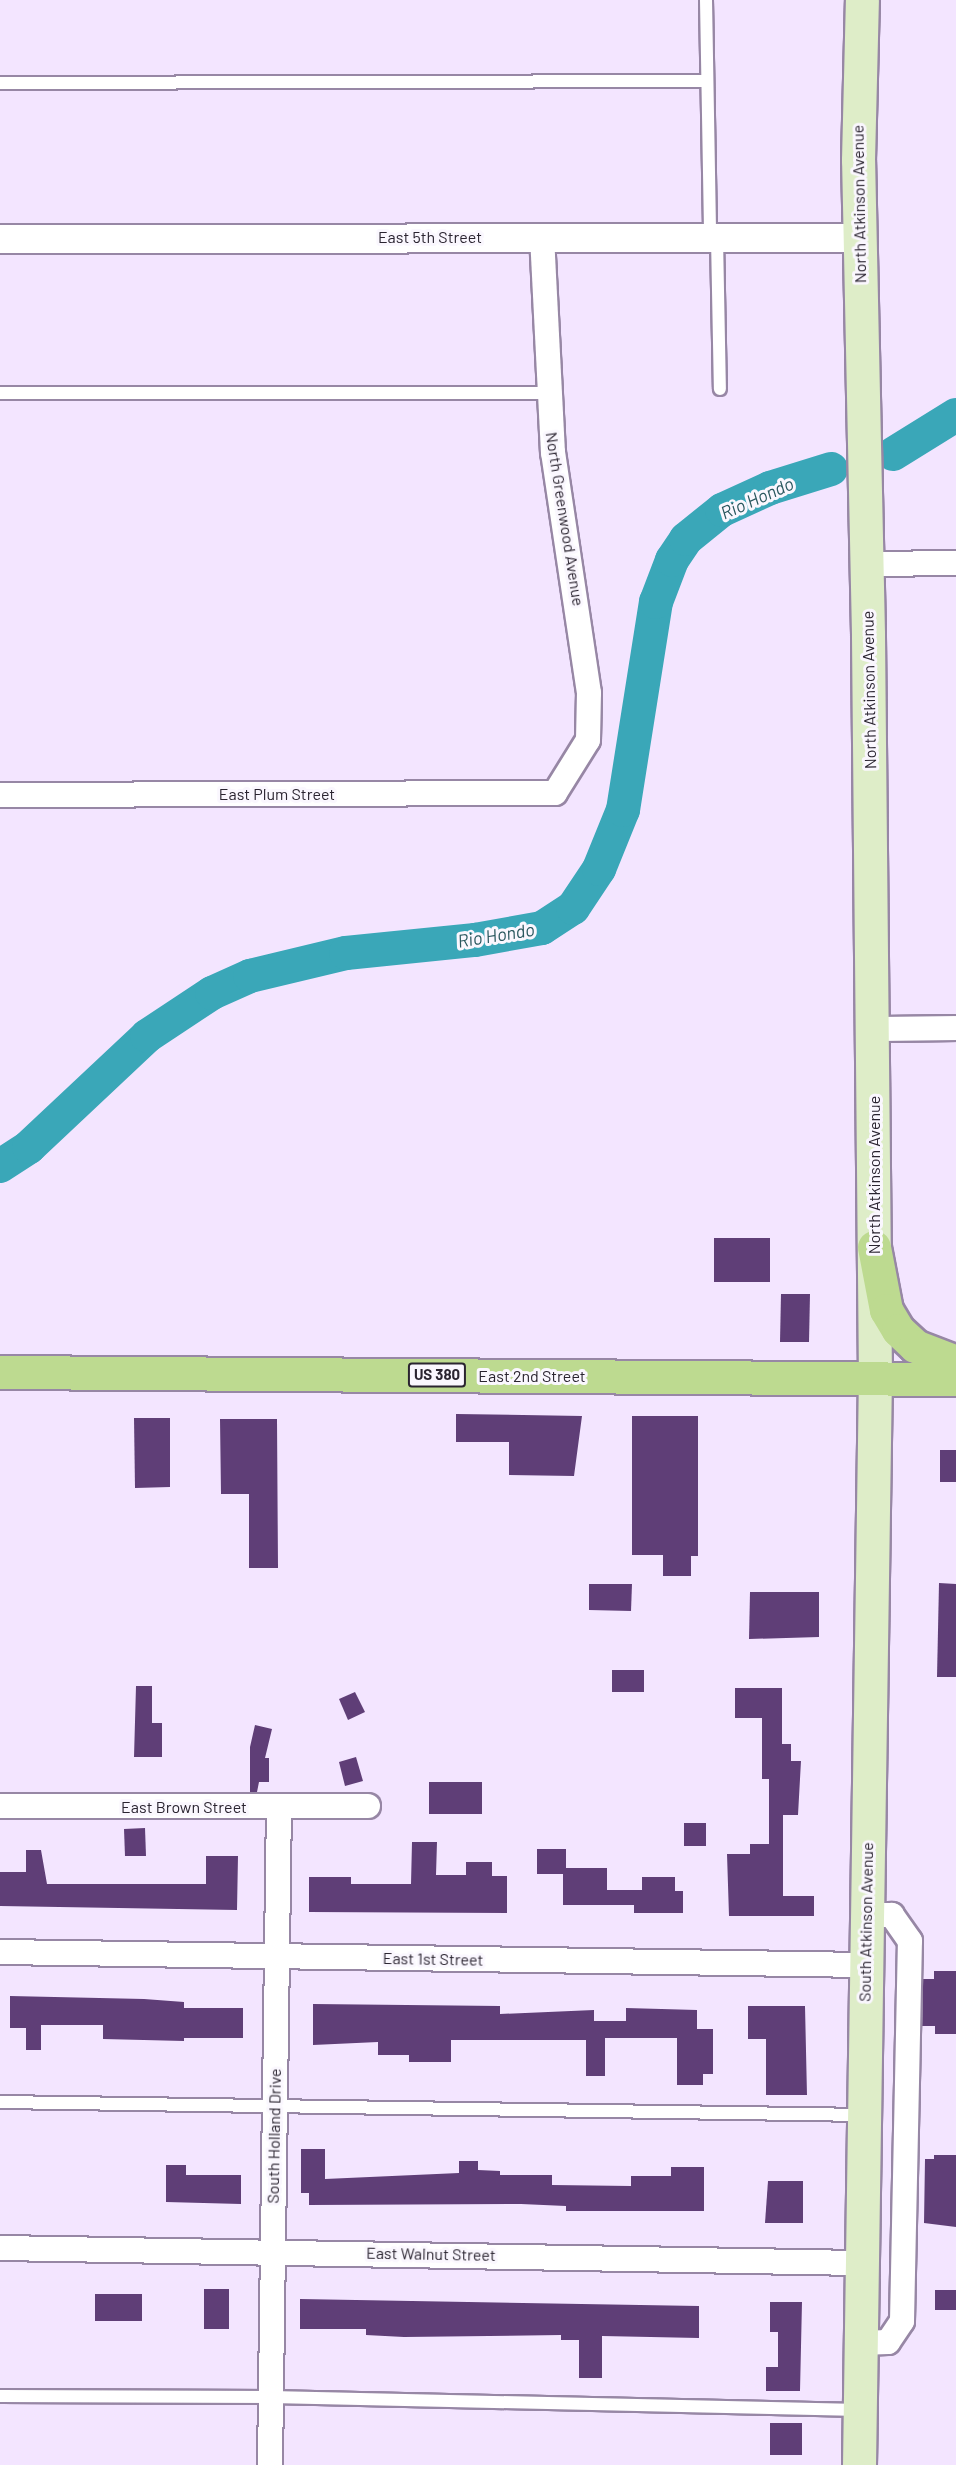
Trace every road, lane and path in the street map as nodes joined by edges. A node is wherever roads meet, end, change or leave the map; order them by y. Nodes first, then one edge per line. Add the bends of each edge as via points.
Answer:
1 (706, 0) edge
2 (862, 0) edge
3 (705, 81) junction
4 (0, 83) edge
5 (543, 236) junction
6 (714, 237) junction
7 (860, 238) junction
8 (0, 239) edge
9 (720, 389) dead end
10 (0, 393) edge
11 (549, 393) junction
12 (956, 563) edge
13 (867, 564) junction
14 (555, 793) joint
15 (0, 795) edge
16 (956, 1028) edge
17 (873, 1029) junction
18 (874, 1247) junction
19 (956, 1362) edge
20 (0, 1372) edge
21 (875, 1379) junction
22 (956, 1379) edge
23 (0, 1806) edge
24 (368, 1806) dead end
25 (279, 1807) junction
26 (867, 1915) junction
27 (0, 1952) edge
28 (277, 1957) junction
29 (866, 1965) junction
30 (0, 2102) edge
31 (275, 2103) junction
32 (864, 2115) junction
33 (0, 2248) edge
34 (272, 2251) junction
35 (862, 2263) junction
36 (861, 2343) junction
37 (0, 2396) edge
38 (271, 2397) junction
39 (860, 2410) junction
40 (270, 2465) edge
41 (859, 2465) edge

1 - 3 lane
2 - 7 main road, North Atkinson Avenue
3 - 4 lane
3 - 6 lane
5 - 6 street, East 5th Street
5 - 8 street, East 5th Street
5 - 11 street, North Greenwood Avenue
6 - 7 street, East 5th Street
6 - 9 lane
7 - 13 main road, North Atkinson Avenue
10 - 11 lane
11 - 14 street, North Greenwood Avenue via 553,453 589,693 588,740
12 - 13 street
13 - 17 main road, North Atkinson Avenue
14 - 15 street, East Plum Street
16 - 17 street
17 - 18 main road, North Atkinson Avenue
18 - 19 main road via 886,1310 897,1330 915,1346
18 - 21 main road, North Atkinson Avenue
20 - 21 main road, East 2nd Street / US 380
21 - 22 main road, East 2nd Street / US 380
21 - 26 main road, South Atkinson Avenue
23 - 25 street, East Brown Street
24 - 25 street, East Brown Street
25 - 28 street, South Holland Drive
26 - 29 main road, South Atkinson Avenue
26 - 36 street via 892,1915 910,1941 902,2321 888,2343
27 - 28 street, East 1st Street
28 - 29 street, East 1st Street
28 - 31 street, South Holland Drive
29 - 32 main road, South Atkinson Avenue
30 - 31 lane
31 - 32 lane
31 - 34 street, South Holland Drive
32 - 35 main road, South Atkinson Avenue
33 - 34 street, East Walnut Street
34 - 35 street, East Walnut Street
34 - 38 street, South Holland Drive
35 - 36 main road, South Atkinson Avenue
36 - 39 main road, South Atkinson Avenue
37 - 38 lane
38 - 39 lane
38 - 40 street, South Holland Drive
39 - 41 main road, South Atkinson Avenue

